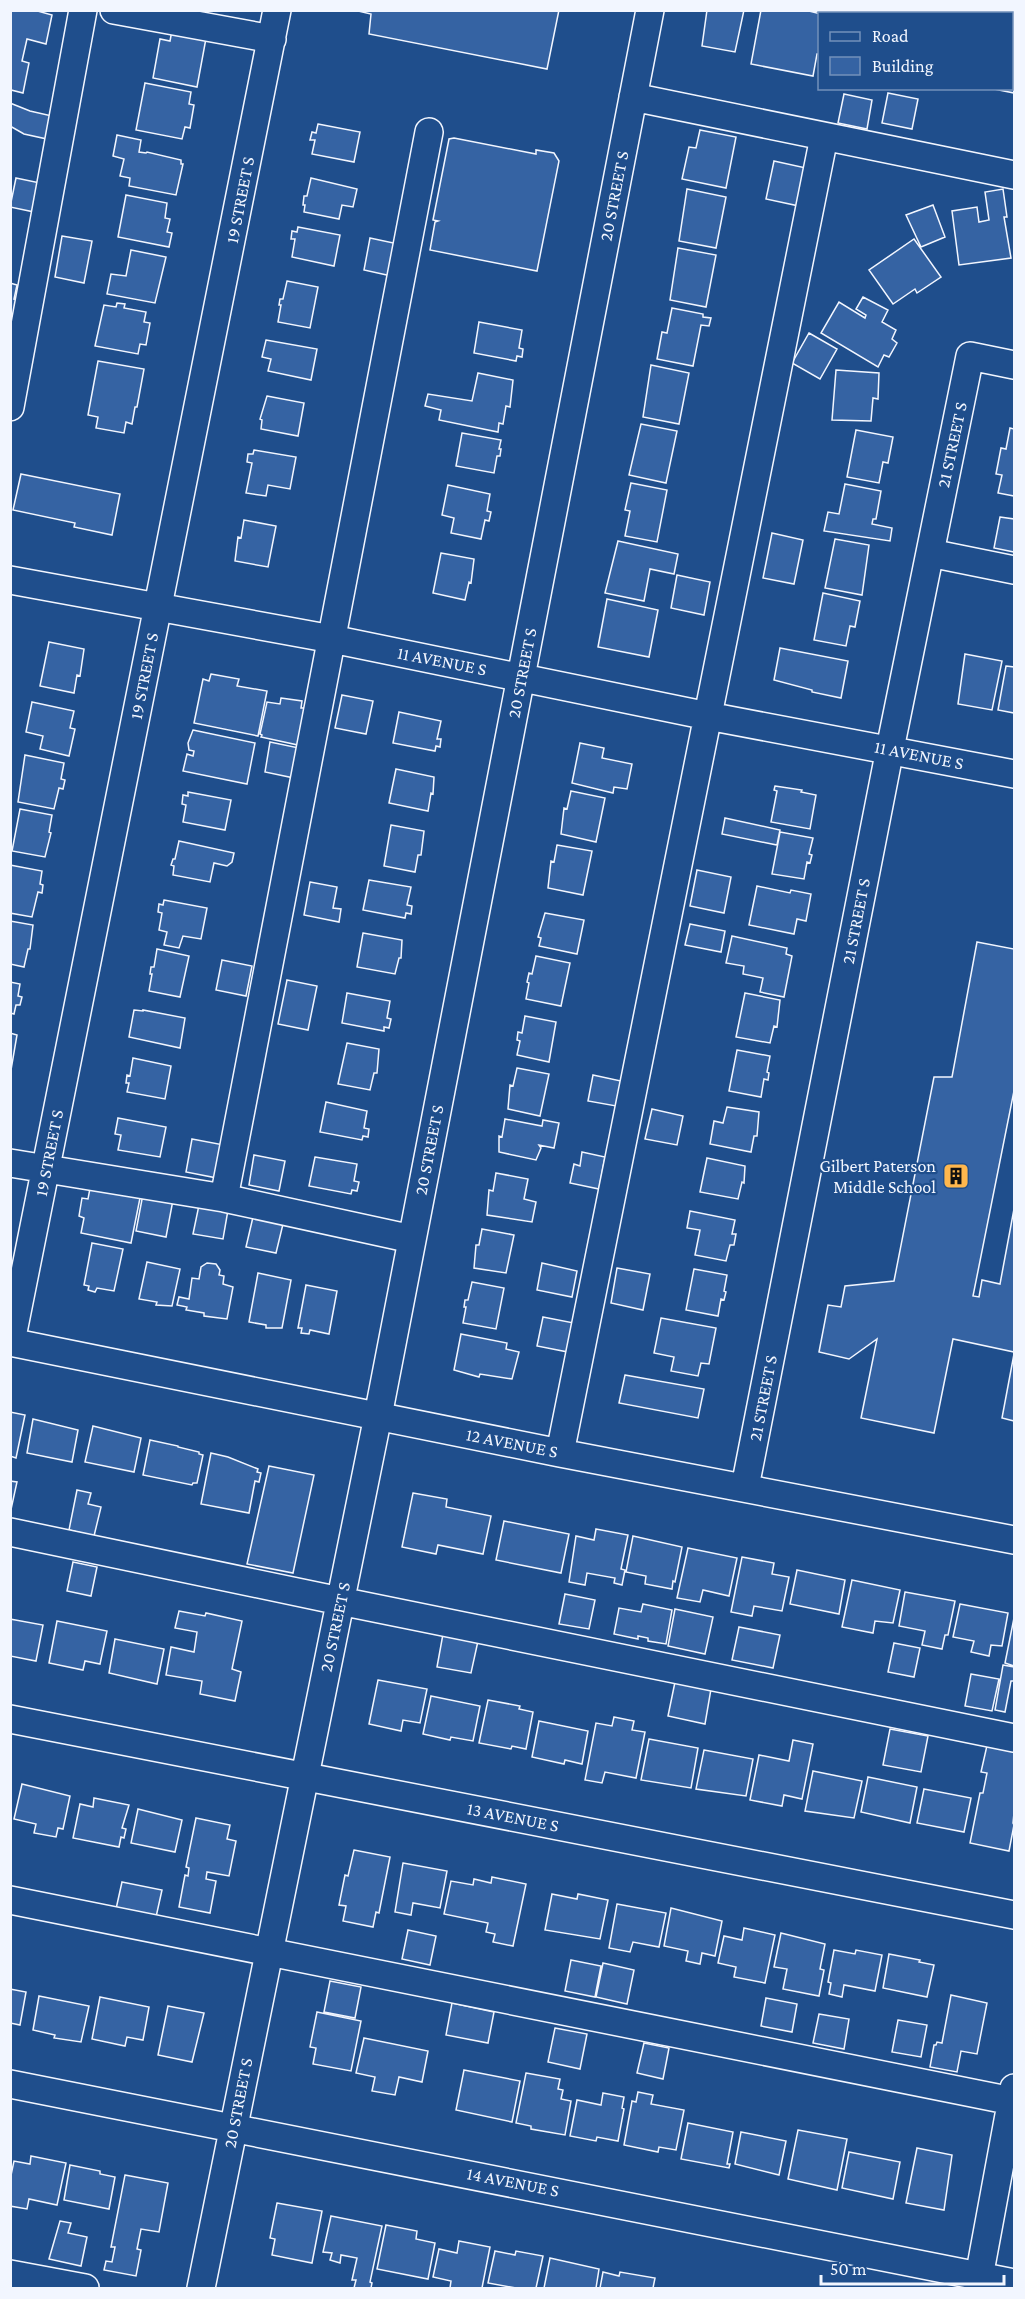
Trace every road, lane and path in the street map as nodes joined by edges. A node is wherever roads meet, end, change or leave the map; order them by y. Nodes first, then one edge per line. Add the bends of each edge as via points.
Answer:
1 (83, 10) edge
2 (114, 10) edge
3 (277, 10) edge
4 (650, 10) edge
5 (272, 39) junction
6 (633, 97) junction
7 (429, 132) dead end
8 (824, 137) junction
9 (1014, 175) edge
10 (1014, 365) edge
11 (10, 407) edge
12 (930, 553) junction
13 (1014, 570) edge
14 (10, 579) edge
15 (158, 606) junction
16 (332, 639) junction
17 (521, 677) junction
18 (708, 716) junction
19 (890, 749) junction
20 (1014, 774) edge
21 (10, 1163) edge
22 (45, 1169) junction
23 (224, 1198) junction
24 (412, 1239) junction
25 (11, 1342) edge
26 (378, 1416) junction
27 (560, 1452) junction
28 (745, 1487) junction
29 (10, 1532) edge
30 (1014, 1540) edge
31 (340, 1601) junction
32 (10, 1719) edge
33 (1014, 1738) edge
34 (304, 1776) junction
35 (10, 1900) edge
36 (1014, 1915) edge
37 (269, 1951) junction
38 (10, 2084) edge
39 (1013, 2094) edge
40 (234, 2126) junction
41 (10, 2274) edge
42 (978, 2282) edge
43 (1014, 2283) edge
44 (85, 2289) edge
45 (201, 2289) edge

1 - 11 street
2 - 5 street
3 - 5 street, 19 STREET S
4 - 6 street, 20 STREET S
5 - 15 street, 19 STREET S
6 - 8 street
6 - 17 street, 20 STREET S
7 - 16 street
8 - 9 street
8 - 18 street
10 - 12 street, 21 STREET S via 970,356
12 - 13 street
12 - 19 street, 21 STREET S
14 - 15 street, 11 AVENUE S
15 - 16 street, 11 AVENUE S
15 - 22 street, 19 STREET S
16 - 17 street, 11 AVENUE S
16 - 23 street
17 - 18 street, 11 AVENUE S
17 - 24 street, 20 STREET S
18 - 19 street, 11 AVENUE S
18 - 27 street
19 - 20 street, 11 AVENUE S
19 - 28 street, 21 STREET S
21 - 22 street
22 - 23 street
22 - 25 street, 19 STREET S
23 - 24 street
24 - 26 street, 20 STREET S
25 - 26 street, 12 AVENUE S
26 - 27 street, 12 AVENUE S
26 - 31 street, 20 STREET S
27 - 28 street, 12 AVENUE S
28 - 30 street, 12 AVENUE S
29 - 31 street
31 - 33 street
31 - 34 street, 20 STREET S
32 - 34 street, 13 AVENUE S
34 - 36 street, 13 AVENUE S
34 - 37 street, 20 STREET S
35 - 37 street
37 - 39 street
37 - 40 street, 20 STREET S
38 - 40 street, 14 AVENUE S
39 - 42 street
40 - 42 street, 14 AVENUE S
40 - 45 street, 20 STREET S
41 - 44 street
42 - 43 street, 14 AVENUE S

